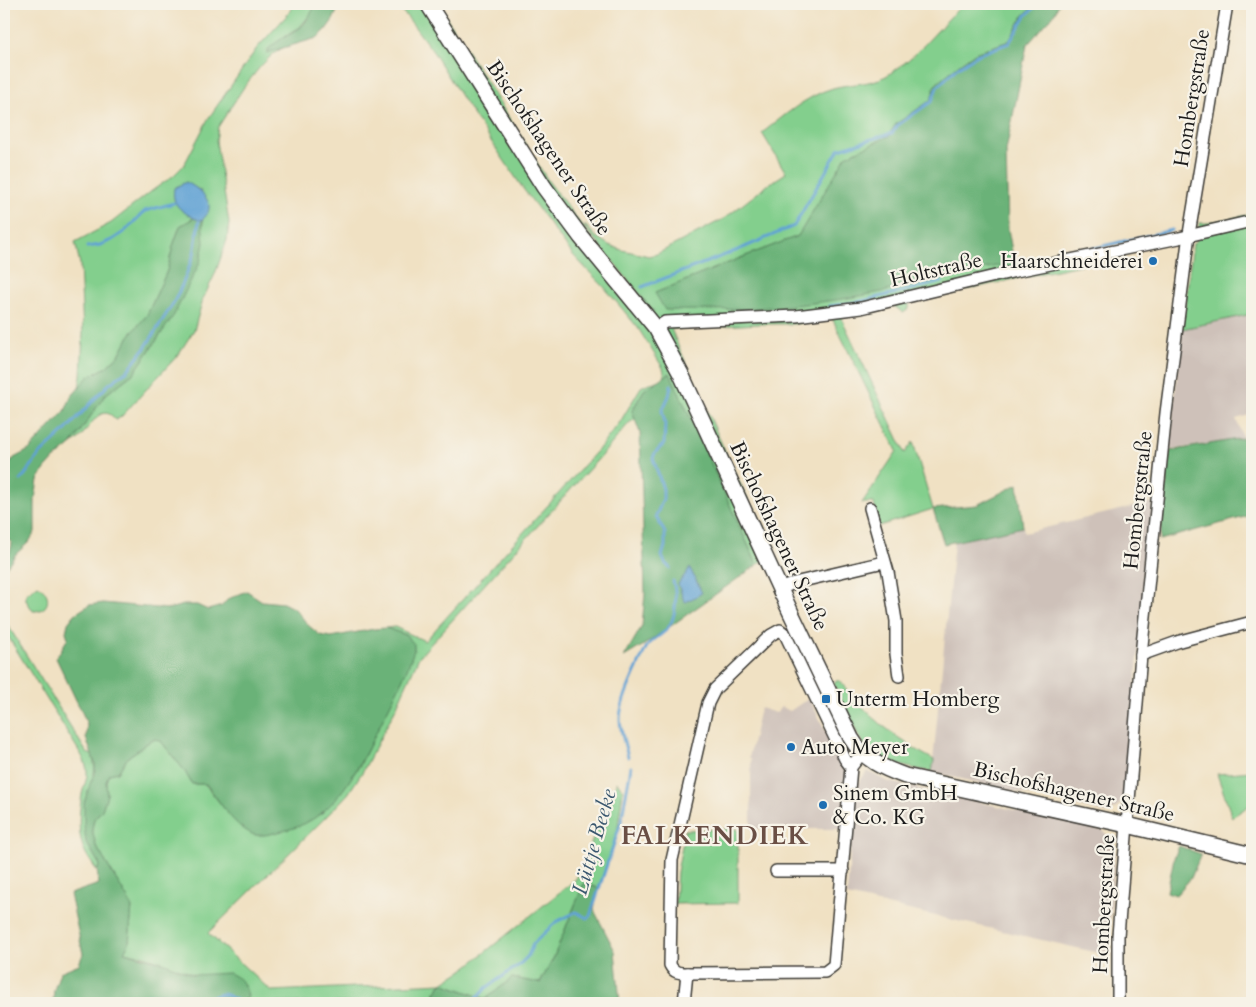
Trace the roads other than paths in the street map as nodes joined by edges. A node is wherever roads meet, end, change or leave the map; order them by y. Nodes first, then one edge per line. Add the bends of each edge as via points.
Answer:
1 (428, 4) edge
2 (1227, 4) edge
3 (1252, 221) edge
4 (1189, 234) junction
5 (656, 328) junction
6 (870, 508) dead end
7 (884, 562) junction
8 (780, 589) junction
9 (1252, 622) edge
10 (1141, 654) junction
11 (899, 676) dead end
12 (862, 753) junction
13 (851, 767) junction
14 (1127, 825) junction
15 (1252, 855) edge
16 (776, 871) dead end
17 (843, 871) junction
18 (687, 973) junction
19 (684, 1003) edge
20 (1118, 1003) edge

1 - 5 street, Bischofshagener Straße via 550,195
2 - 4 street, Hombergstraße
3 - 4 street, Holtstraße
4 - 5 street, Holtstraße via 861,308 796,316 665,322
4 - 10 street, Hombergstraße via 1166,413
5 - 8 street, Bischofshagener Straße via 681,374
6 - 7 street
7 - 8 street
7 - 11 street via 896,620
8 - 12 street, Bischofshagener Straße
9 - 10 street
10 - 14 street, Hombergstraße
12 - 13 street
12 - 14 street, Bischofshagener Straße via 884,768 906,776
13 - 17 street
13 - 18 street via 785,634 776,630 716,690 708,703 671,872 670,965 676,972
14 - 15 street, Bischofshagener Straße
14 - 20 street, Hombergstraße via 1118,936
16 - 17 street
17 - 18 street via 831,969 825,972
18 - 19 street

